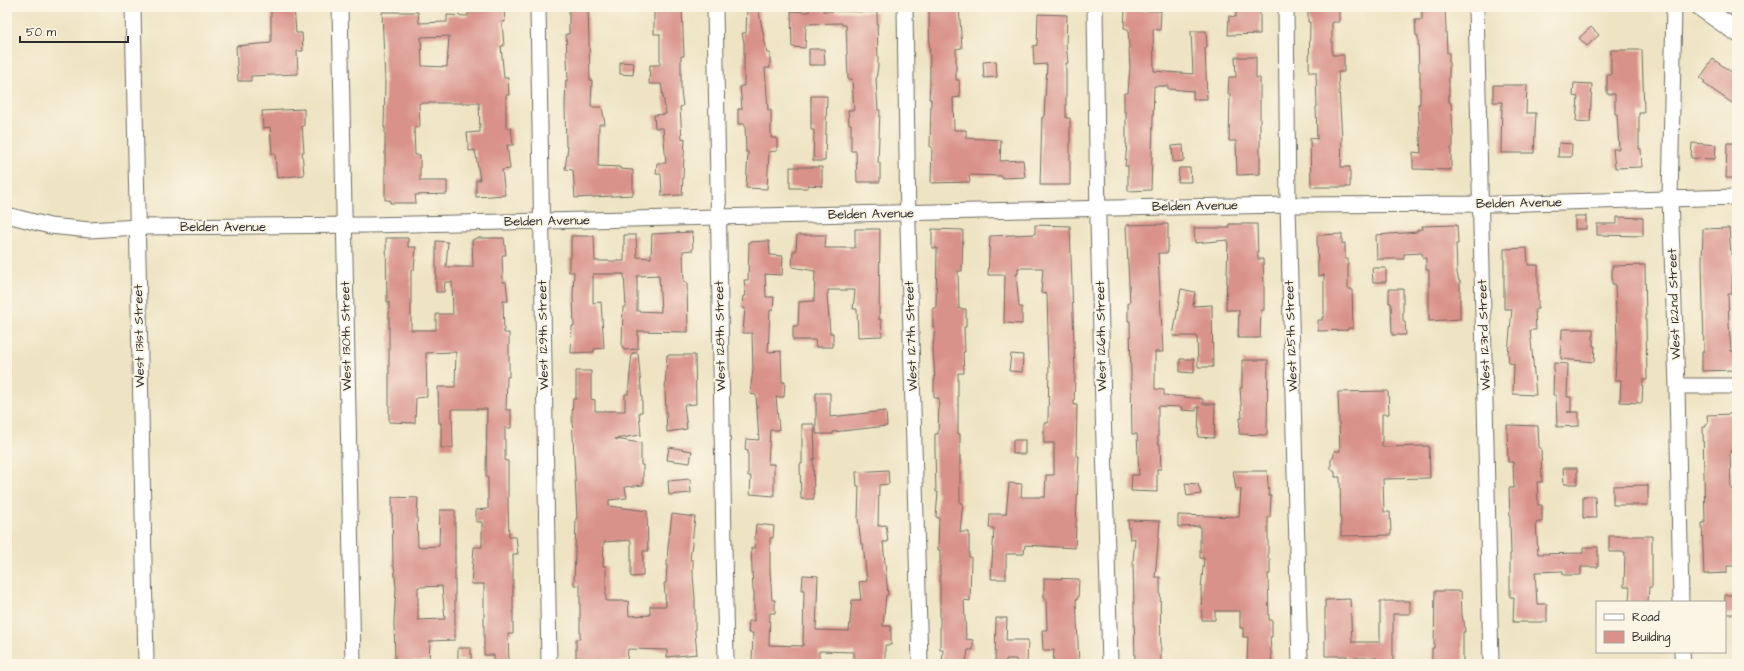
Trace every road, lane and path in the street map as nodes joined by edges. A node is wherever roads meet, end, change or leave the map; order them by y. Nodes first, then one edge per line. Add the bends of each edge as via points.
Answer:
1 (133, 7) edge
2 (340, 7) edge
3 (538, 7) edge
4 (715, 7) edge
5 (905, 7) edge
6 (1095, 7) edge
7 (1286, 7) edge
8 (1476, 7) edge
9 (1674, 7) edge
10 (1701, 7) edge
11 (1737, 32) edge
12 (1737, 197) edge
13 (1670, 199) junction
14 (1288, 204) junction
15 (1480, 204) junction
16 (1098, 208) junction
17 (908, 213) junction
18 (7, 215) edge
19 (717, 217) junction
20 (542, 221) junction
21 (344, 226) junction
22 (137, 227) junction
23 (1677, 386) junction
24 (1737, 386) edge
25 (1681, 601) edge
26 (1682, 653) edge
27 (146, 664) edge
28 (354, 664) edge
29 (548, 664) edge
30 (726, 664) edge
31 (920, 664) edge
32 (1110, 664) edge
33 (1300, 664) edge
34 (1491, 664) edge
35 (1683, 664) edge

1 - 22 street, West 131st Street
2 - 21 street, West 130th Street
3 - 20 street, West 129th Street
4 - 19 street, West 128th Street
5 - 17 street, West 127th Street
6 - 16 street, West 126th Street
7 - 14 street, West 125th Street
8 - 15 street, West 123rd Street
9 - 13 street, West 122nd Street
10 - 11 street
12 - 13 street, Belden Avenue
13 - 15 street, Belden Avenue
13 - 23 street, West 122nd Street
14 - 15 street, Belden Avenue
14 - 16 street, Belden Avenue
14 - 33 street, West 125th Street
15 - 34 street, West 123rd Street
16 - 17 street, Belden Avenue
16 - 32 street, West 126th Street
17 - 19 street, Belden Avenue
17 - 31 street, West 127th Street
18 - 22 street, Belden Avenue via 50,226 90,230
19 - 20 street, Belden Avenue
19 - 30 street, West 128th Street
20 - 21 street, Belden Avenue
20 - 29 street, West 129th Street
21 - 22 street, Belden Avenue
21 - 28 street, West 130th Street
22 - 27 street, West 131st Street
23 - 24 street
23 - 25 street, West 122nd Street
26 - 35 street

